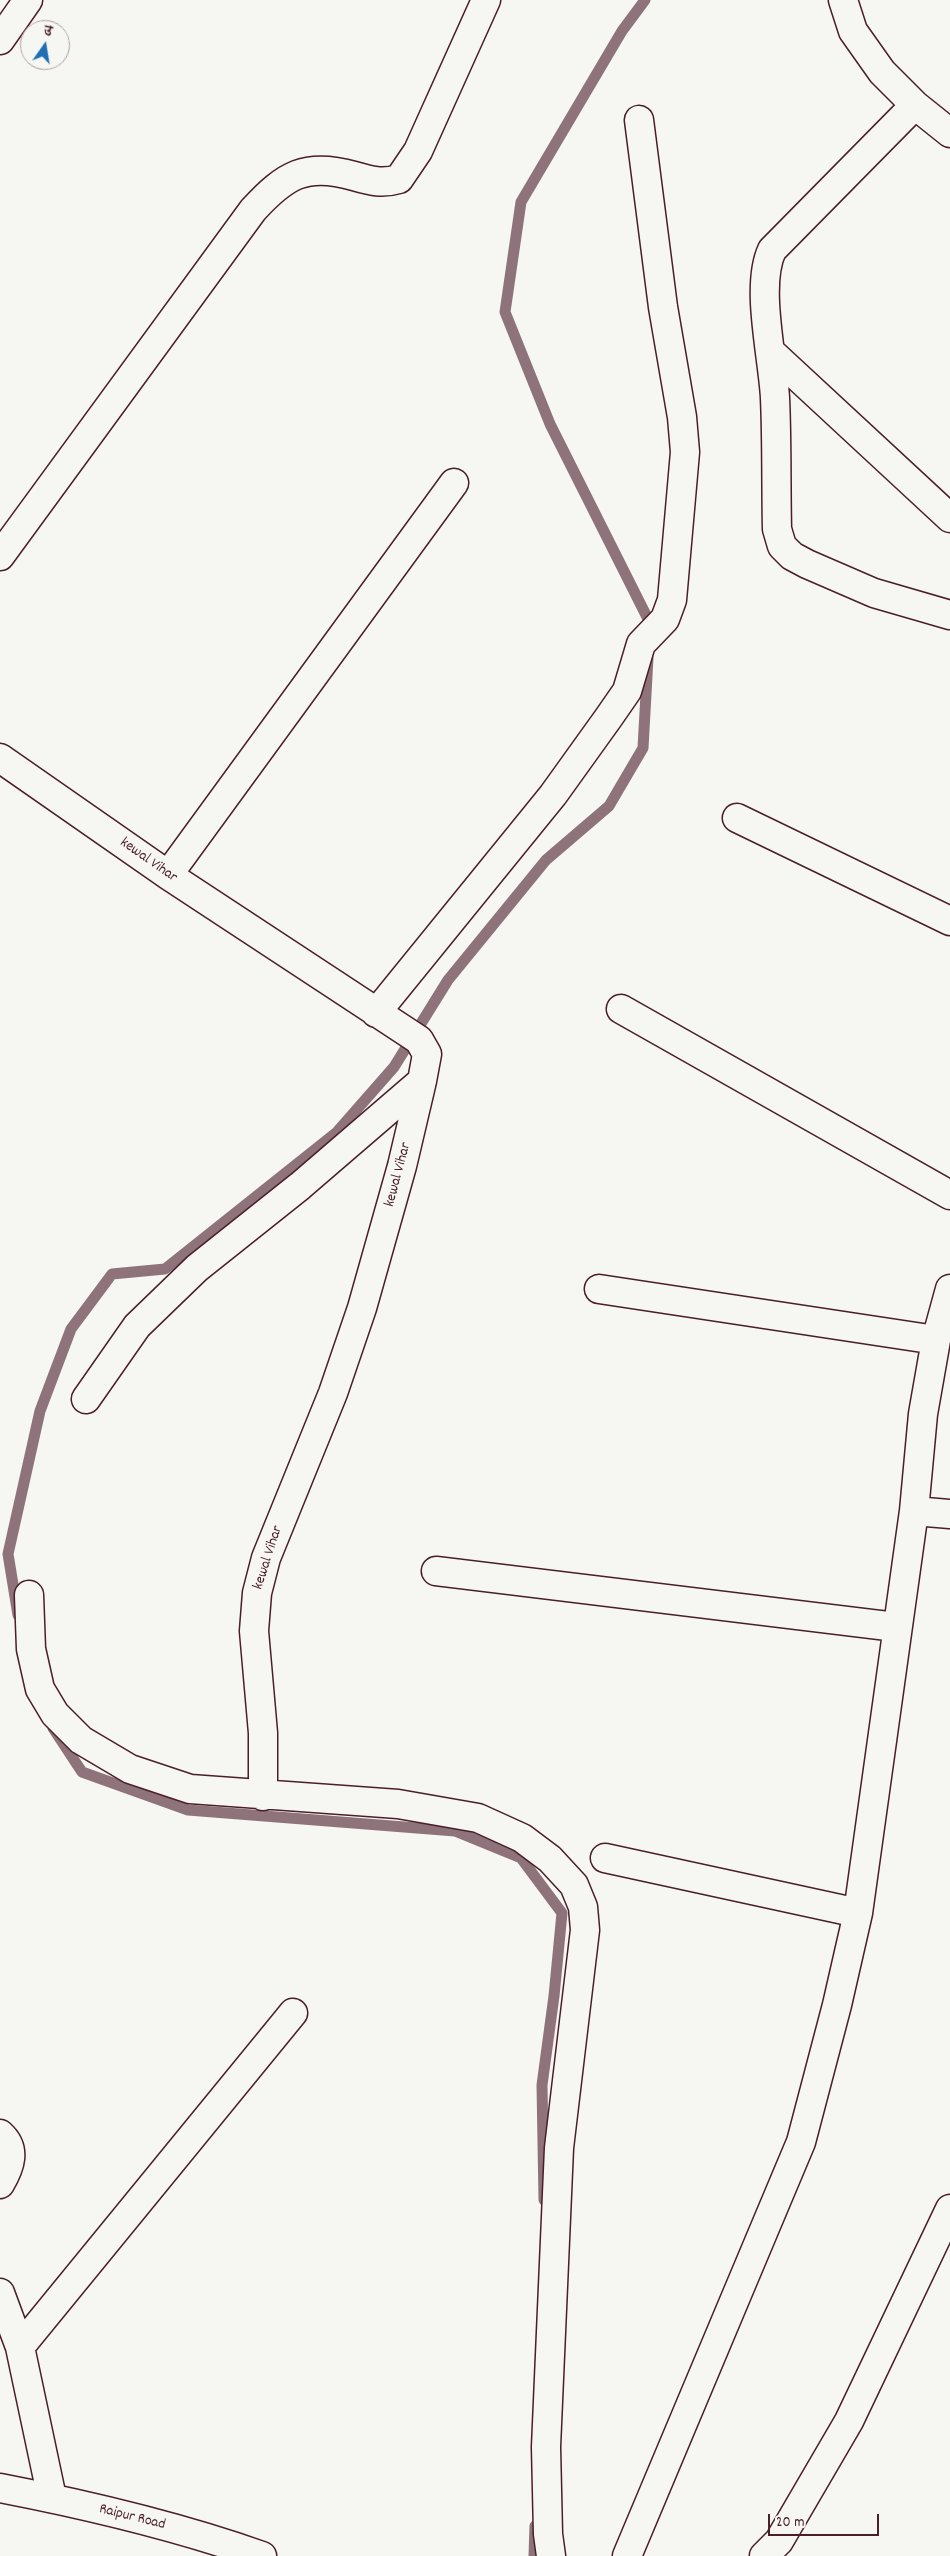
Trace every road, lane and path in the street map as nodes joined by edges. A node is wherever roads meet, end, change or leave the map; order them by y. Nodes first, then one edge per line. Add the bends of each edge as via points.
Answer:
1 (28, 0) edge
2 (486, 0) edge
3 (843, 0) edge
4 (0, 40) edge
5 (915, 105) junction
6 (639, 120) dead end
7 (950, 133) edge
8 (772, 353) junction
9 (454, 483) dead end
10 (950, 518) edge
11 (0, 556) edge
12 (950, 614) edge
13 (4, 768) edge
14 (737, 818) dead end
15 (168, 875) junction
16 (950, 921) edge
17 (621, 1009) dead end
18 (376, 1013) junction
19 (422, 1081) junction
20 (950, 1195) edge
21 (599, 1289) dead end
22 (950, 1289) edge
23 (936, 1340) junction
24 (86, 1399) dead end
25 (914, 1511) junction
26 (950, 1514) edge
27 (436, 1571) dead end
28 (29, 1595) dead end
29 (896, 1628) junction
30 (263, 1796) junction
31 (605, 1858) dead end
32 (858, 1913) junction
33 (293, 2012) dead end
34 (0, 2134) edge
35 (0, 2184) edge
36 (950, 2209) edge
37 (0, 2294) edge
38 (20, 2347) junction
39 (0, 2488) edge
40 (52, 2498) junction
41 (262, 2556) edge
42 (551, 2556) edge
43 (627, 2556) edge
44 (764, 2556) edge

1 - 4 street
2 - 11 street via 418,151 399,179 380,183 336,170 312,169 293,175 272,189 253,210
3 - 5 street via 853,31 882,72
5 - 7 street
5 - 8 street via 772,250 766,263 764,297
6 - 18 street via 685,452 672,600 638,651 627,691 603,725 552,795
8 - 10 street
8 - 12 street via 776,529 782,546 807,564 874,593
9 - 15 street
13 - 15 street, kewal Vihar
14 - 16 street
15 - 18 street, kewal Vihar
17 - 20 street
18 - 19 street, kewal Vihar via 411,1035 427,1054
19 - 24 street via 191,1274 137,1326
19 - 30 street, kewal Vihar via 362,1308 333,1393 266,1558 257,1593 254,1630 263,1733
21 - 23 street
22 - 23 street
23 - 25 street via 923,1414
25 - 26 street
25 - 29 street
27 - 29 street
28 - 30 street via 31,1649 40,1689 55,1714 81,1740 130,1768 168,1783 190,1789
29 - 32 street
30 - 42 street via 398,1804 478,1818 522,1838 550,1859 574,1885 583,1907 585,1930 559,2158 546,2447
31 - 32 street
32 - 43 street via 801,2142
33 - 38 street
34 - 35 street via 11,2153 8,2170
36 - 44 street via 849,2421 779,2541
37 - 38 street
38 - 40 street
39 - 40 street, Raipur Road
40 - 41 street, Raipur Road via 218,2540

